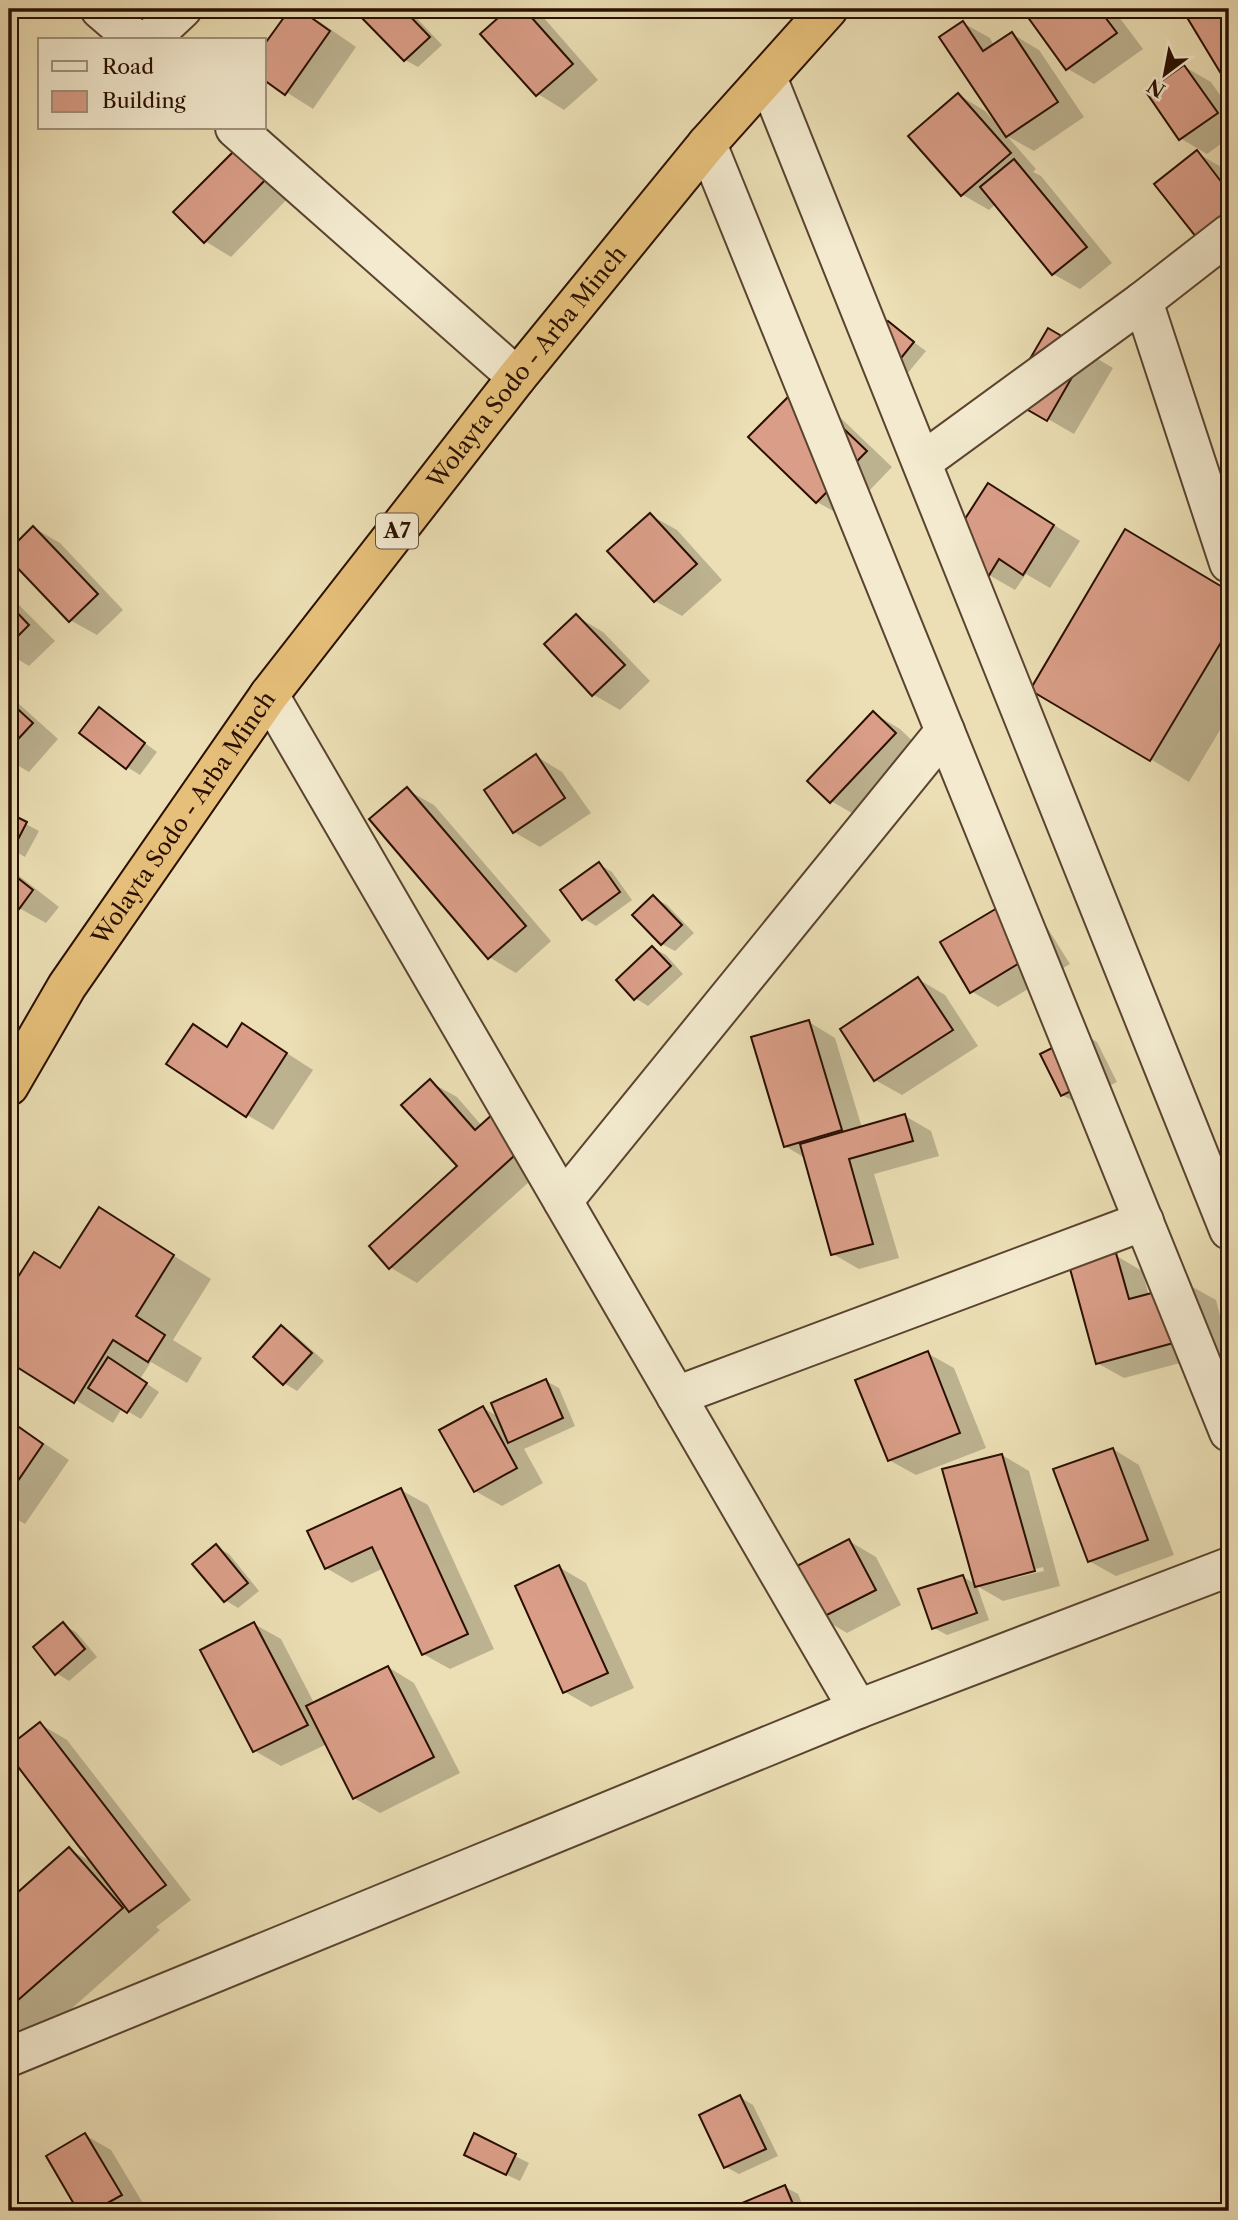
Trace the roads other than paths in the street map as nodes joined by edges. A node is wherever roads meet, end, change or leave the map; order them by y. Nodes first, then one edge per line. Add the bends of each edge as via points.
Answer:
1 (100, 9) edge
2 (182, 9) edge
3 (828, 9) edge
4 (134, 38) edge
5 (151, 38) edge
6 (767, 77) junction
7 (237, 130) edge
8 (707, 144) junction
9 (1229, 234) edge
10 (1143, 301) junction
11 (517, 377) junction
12 (922, 462) junction
13 (1229, 563) edge
14 (269, 695) junction
15 (945, 731) junction
16 (9, 1086) edge
17 (563, 1201) junction
18 (1144, 1221) junction
19 (1229, 1230) edge
20 (676, 1396) junction
21 (1229, 1432) edge
22 (1229, 1567) edge
23 (858, 1709) junction
24 (9, 2057) edge

1 - 4 street
2 - 5 street
3 - 6 highway, Wolayta Sodo - Arba Minch / A7
6 - 8 highway, Wolayta Sodo - Arba Minch / A7
6 - 12 street
7 - 11 street
8 - 11 highway, Wolayta Sodo - Arba Minch / A7
8 - 15 street
9 - 10 street
10 - 12 street
10 - 13 street
11 - 14 highway, Wolayta Sodo - Arba Minch / A7
12 - 19 street
14 - 16 highway, Wolayta Sodo - Arba Minch / A7 via 67,986
14 - 17 street
15 - 17 street
15 - 18 street
17 - 20 street
18 - 20 street
18 - 21 street
20 - 23 street
22 - 23 street
23 - 24 street

